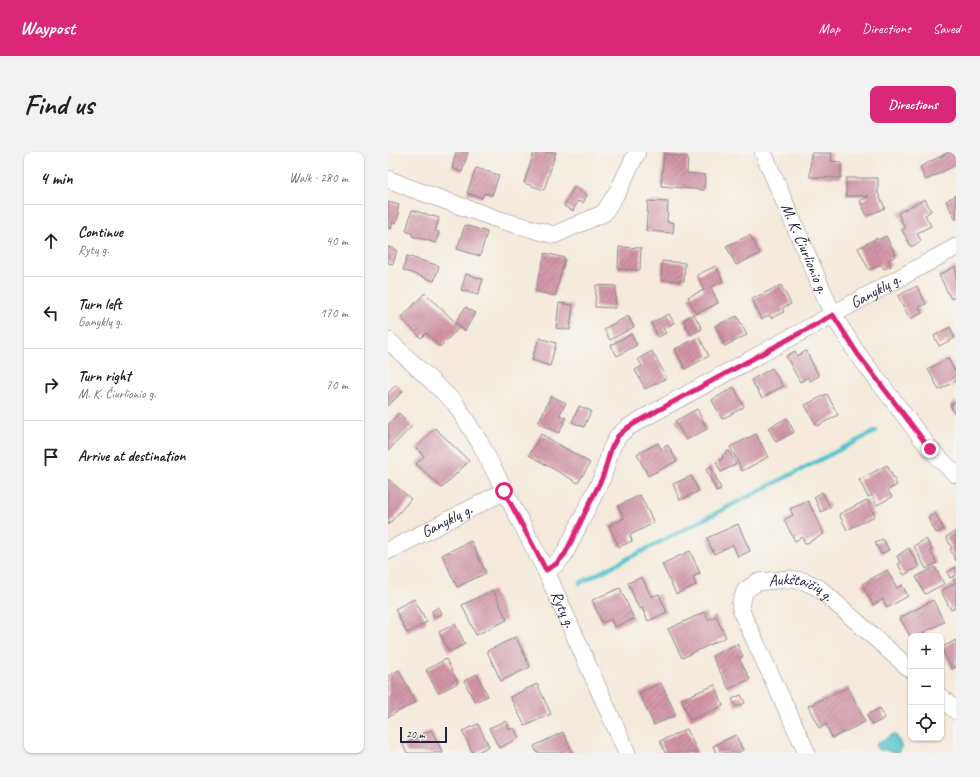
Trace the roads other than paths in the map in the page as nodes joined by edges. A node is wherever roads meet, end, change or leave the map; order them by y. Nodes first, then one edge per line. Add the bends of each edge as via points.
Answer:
1 (637, 152) edge
2 (763, 152) edge
3 (388, 178) edge
4 (956, 247) edge
5 (833, 315) junction
6 (388, 340) edge
7 (956, 474) edge
8 (504, 491) junction
9 (388, 551) edge
10 (546, 570) junction
11 (910, 669) edge
12 (944, 700) edge
13 (956, 711) edge
14 (627, 753) edge
15 (807, 753) edge

1 - 3 street via 604,213 554,235 500,220
2 - 5 street, M. K. Čiurlionio g.
4 - 5 street, Ganyklų g.
5 - 7 street, M. K. Čiurlionio g. via 857,353 930,449
5 - 10 street, Ganyklų g. via 627,428 618,436 611,449 603,476 565,554
6 - 8 street, Rytų g. via 455,403 480,443
8 - 9 street, Ganyklų g.
8 - 10 street, Rytų g.
10 - 14 street, Rytų g.
11 - 15 street, Aukštaičių g. via 819,588 804,581 789,579 757,582 745,591 740,605 742,613
12 - 13 street

